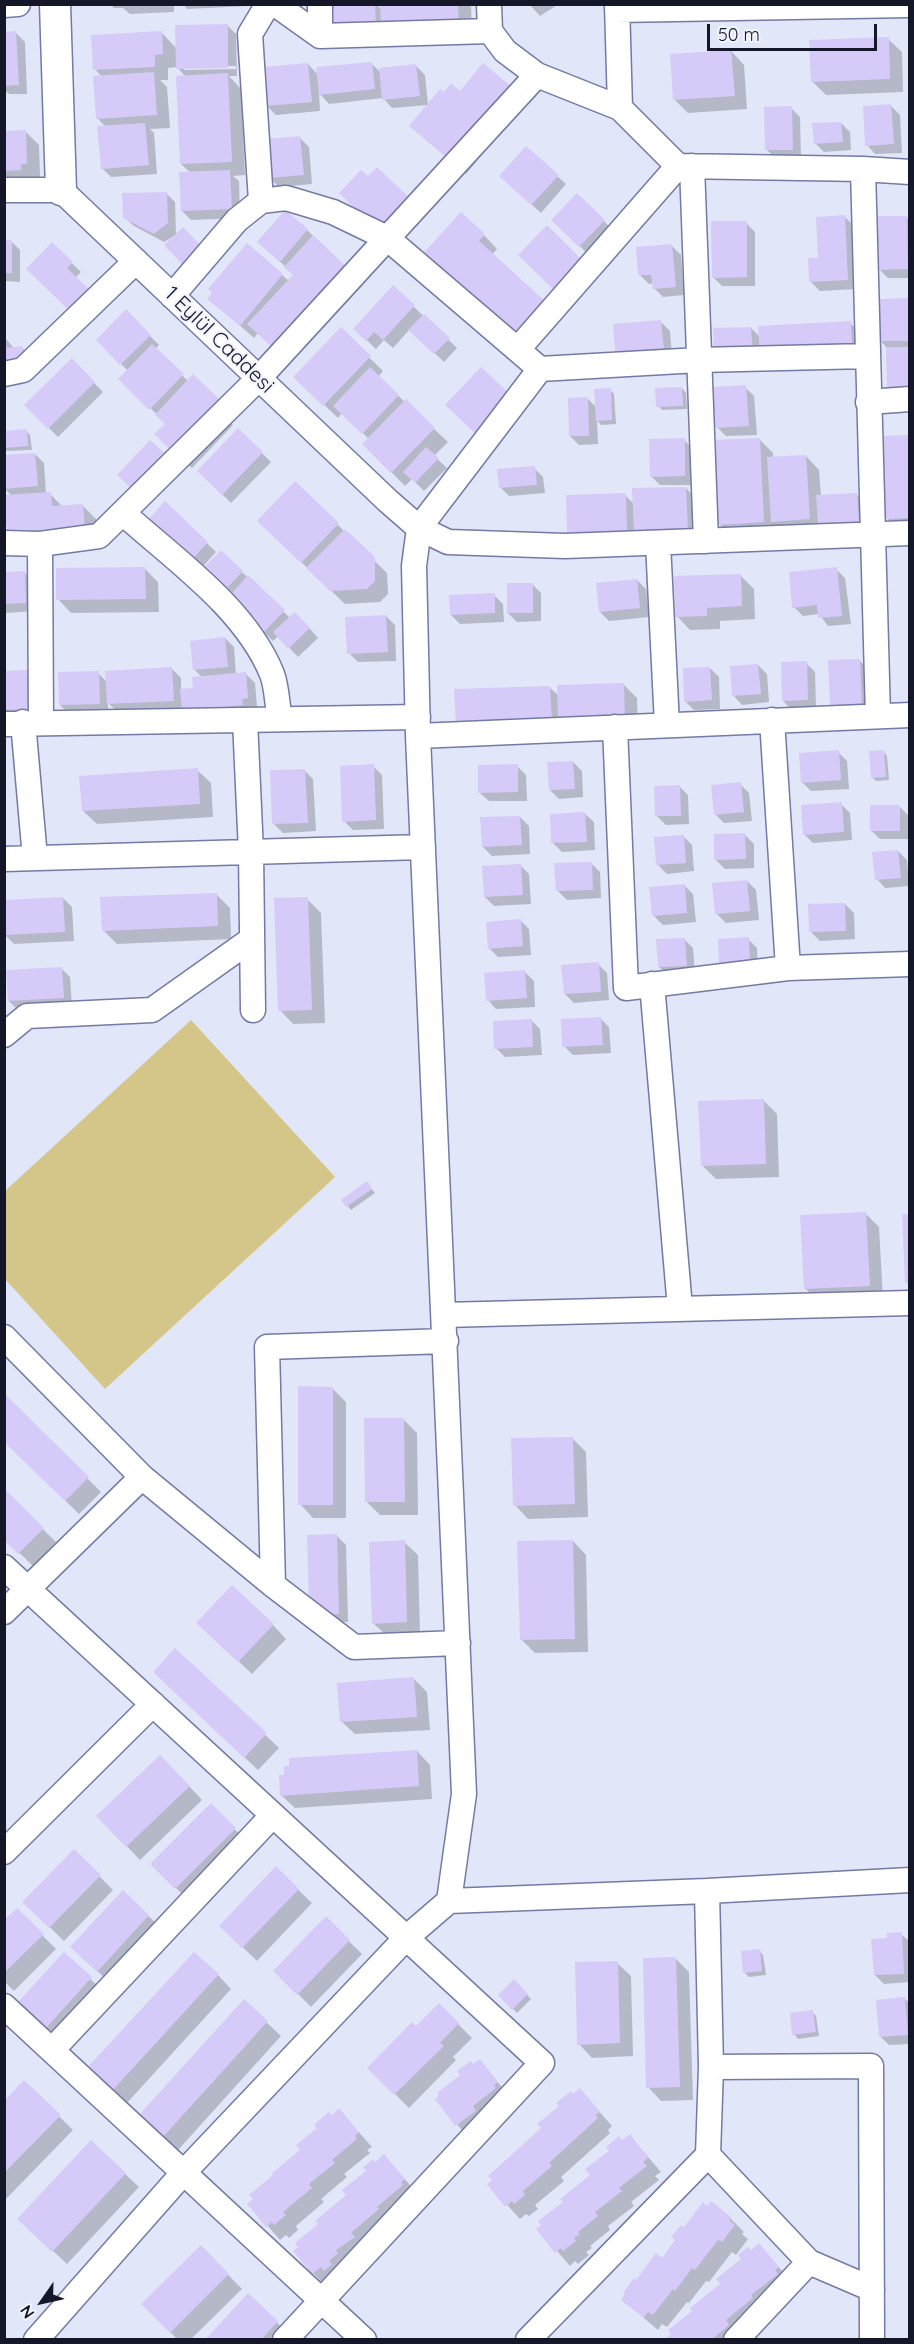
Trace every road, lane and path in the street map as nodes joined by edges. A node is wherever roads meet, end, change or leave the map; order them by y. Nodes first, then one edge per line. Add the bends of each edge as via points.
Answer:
1 (18, 4) edge
2 (55, 4) edge
3 (268, 4) edge
4 (275, 4) edge
5 (320, 4) edge
6 (489, 4) edge
7 (4, 5) edge
8 (909, 5) edge
9 (617, 7) edge
10 (490, 31) junction
11 (320, 36) junction
12 (537, 75) junction
13 (620, 108) junction
14 (685, 166) junction
15 (863, 169) junction
16 (909, 172) edge
17 (4, 190) edge
18 (62, 190) junction
19 (261, 201) junction
20 (387, 238) junction
21 (136, 261) junction
22 (172, 296) junction
23 (518, 350) junction
24 (867, 356) junction
25 (699, 360) junction
26 (540, 369) junction
27 (4, 374) edge
28 (259, 378) junction
29 (909, 399) edge
30 (868, 402) junction
31 (124, 514) junction
32 (419, 528) junction
33 (909, 533) edge
34 (873, 534) junction
35 (706, 541) junction
36 (4, 543) edge
37 (658, 543) junction
38 (40, 544) junction
39 (909, 715) edge
40 (878, 716) junction
41 (280, 719) junction
42 (245, 720) junction
43 (772, 720) junction
44 (23, 723) edge
45 (667, 725) junction
46 (418, 726) junction
47 (615, 727) junction
48 (423, 847) junction
49 (251, 852) junction
50 (35, 858) junction
51 (4, 859) edge
52 (252, 939) junction
53 (909, 964) edge
54 (788, 968) junction
55 (652, 984) junction
56 (253, 1010) dead end
57 (4, 1035) edge
58 (909, 1303) edge
59 (680, 1308) junction
60 (444, 1315) junction
61 (4, 1337) edge
62 (446, 1341) junction
63 (142, 1477) junction
64 (4, 1567) edge
65 (273, 1585) junction
66 (28, 1589) junction
67 (4, 1612) edge
68 (458, 1643) junction
69 (153, 1704) junction
70 (273, 1815) junction
71 (4, 1852) edge
72 (909, 1880) edge
73 (707, 1891) junction
74 (448, 1901) junction
75 (406, 1938) junction
76 (4, 2006) edge
77 (52, 2050) junction
78 (711, 2067) junction
79 (708, 2155) junction
80 (185, 2171) junction
81 (809, 2262) junction
82 (872, 2289) junction
83 (322, 2300) junction
84 (36, 2340) edge
85 (285, 2340) edge
86 (364, 2340) edge
87 (528, 2340) edge
88 (736, 2340) edge
89 (872, 2340) edge

1 - 7 street
2 - 18 street
3 - 19 street via 250,34
4 - 11 street
5 - 11 street
6 - 10 street
8 - 9 street
9 - 13 street
10 - 11 street
10 - 12 street via 505,51
12 - 13 street
12 - 20 street
13 - 14 street
14 - 15 street
14 - 23 street
14 - 25 street
15 - 16 street
15 - 24 street
17 - 18 street
18 - 21 street, 1 Eylül Caddesi
19 - 20 street via 286,198 333,212
19 - 22 street via 237,220
20 - 23 street
20 - 28 street
21 - 22 street, 1 Eylül Caddesi
21 - 27 street via 23,370
22 - 28 street, 1 Eylül Caddesi
23 - 26 street
24 - 25 street
24 - 30 street
25 - 26 street
25 - 35 street
26 - 32 street
28 - 31 street
28 - 32 street, 1 Eylül Caddesi
29 - 30 street
30 - 34 street
31 - 38 street via 99,536
31 - 41 street via 226,605 251,637 272,675
32 - 37 street, 1 Eylül Caddesi via 448,542 565,546
32 - 46 street via 414,566
33 - 34 street, 1 Eylül Caddesi
34 - 35 street, 1 Eylül Caddesi
34 - 40 street
35 - 37 street, 1 Eylül Caddesi
36 - 38 street
37 - 45 street
38 - 44 street
39 - 40 street
40 - 43 street
41 - 42 street
41 - 46 street
42 - 44 street
42 - 49 street
43 - 45 street
43 - 54 street
44 - 50 street
45 - 47 street
46 - 47 street
46 - 48 street
47 - 55 street via 626,988
48 - 49 street
48 - 60 street
49 - 50 street
49 - 52 street
50 - 51 street
52 - 56 street
52 - 57 street via 152,1010 27,1016
53 - 54 street
54 - 55 street
55 - 59 street
58 - 59 street
59 - 60 street
60 - 62 street
61 - 63 street
62 - 65 street via 267,1347
62 - 68 street
63 - 65 street
63 - 66 street
64 - 66 street
65 - 68 street via 354,1647
66 - 67 street
66 - 69 street
68 - 74 street via 464,1794
69 - 70 street
69 - 71 street
70 - 75 street
70 - 77 street
72 - 73 street
73 - 74 street
73 - 78 street
74 - 75 street
75 - 80 street
75 - 83 street via 542,2063
76 - 77 street
77 - 80 street
78 - 79 street
78 - 82 street via 871,2066
79 - 81 street
79 - 87 street
80 - 83 street
80 - 84 street
81 - 82 street
81 - 88 street
82 - 89 street
83 - 85 street
83 - 86 street

